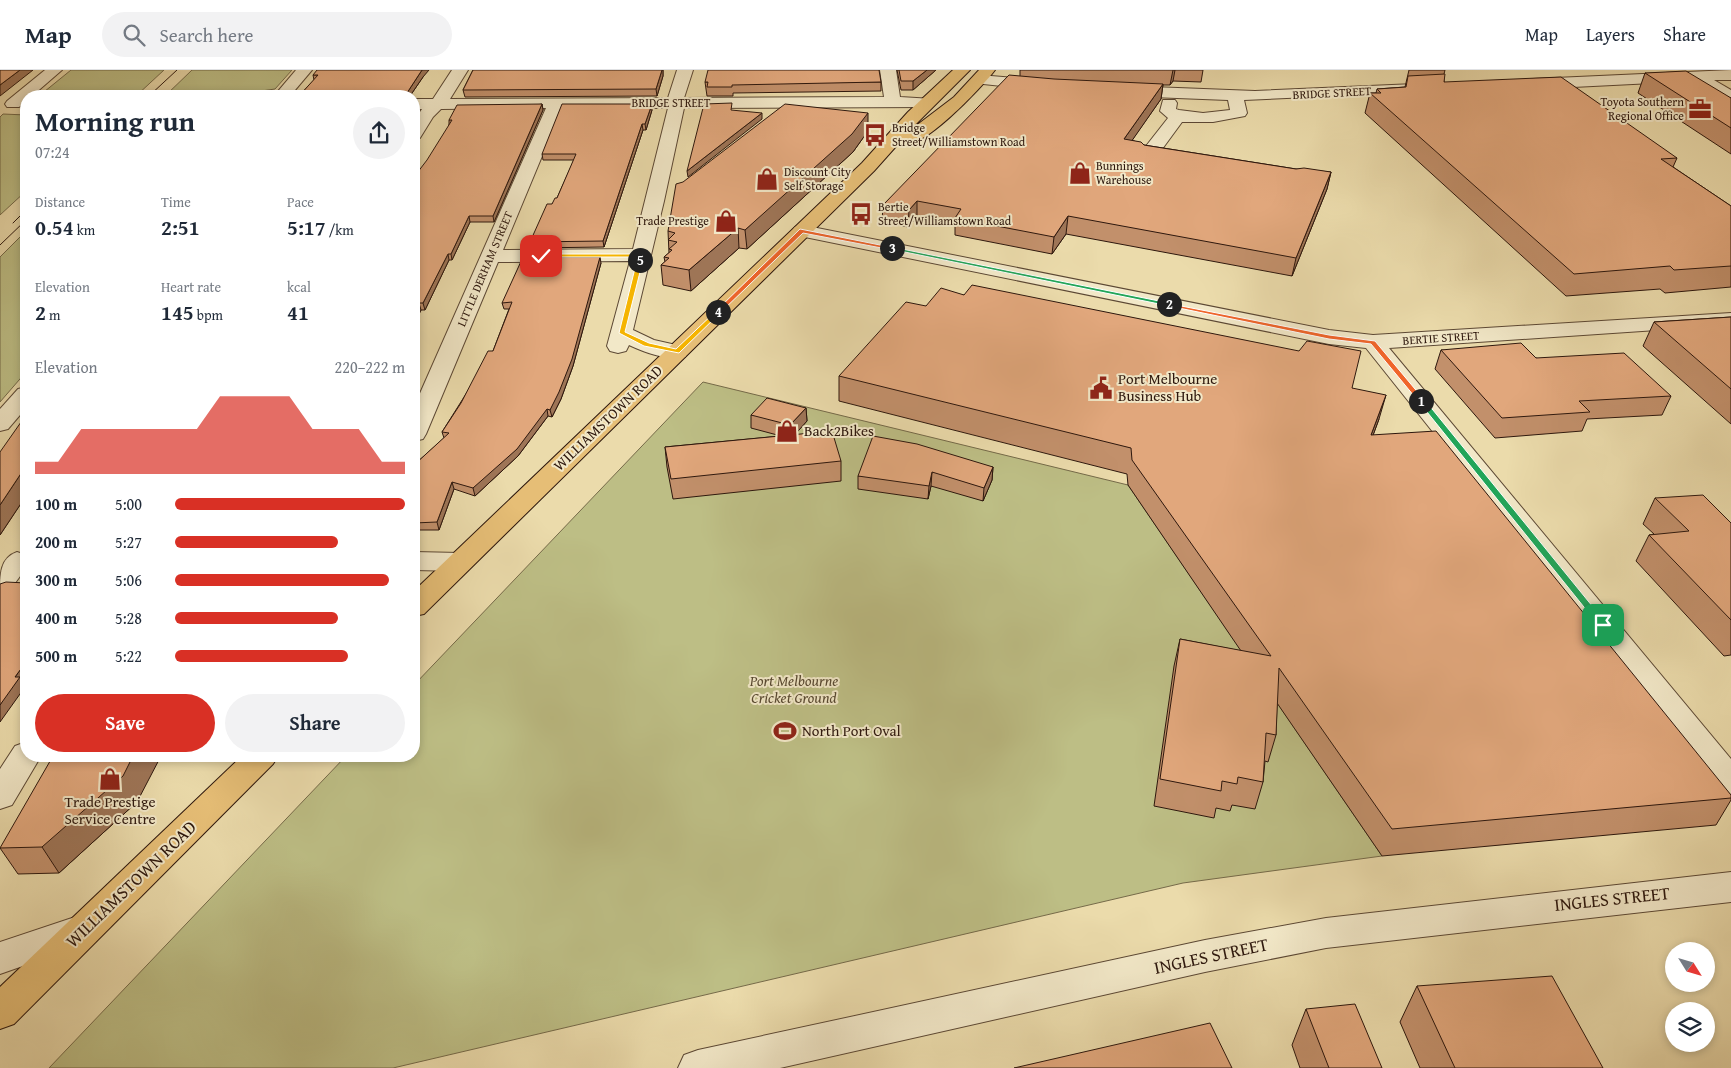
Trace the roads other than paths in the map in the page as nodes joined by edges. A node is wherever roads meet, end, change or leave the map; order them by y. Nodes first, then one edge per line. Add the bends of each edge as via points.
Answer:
1 (54, 70) edge
2 (304, 70) edge
3 (460, 70) edge
4 (685, 70) edge
5 (888, 70) edge
6 (1565, 70) edge
7 (1396, 74) dead end
8 (1731, 74) edge
9 (956, 76) edge
10 (1695, 76) junction
11 (980, 79) edge
12 (1579, 82) junction
13 (1520, 84) edge
14 (1432, 88) edge
15 (1412, 89) junction
16 (31, 90) edge
17 (287, 90) edge
18 (1113, 90) edge
19 (1169, 93) junction
20 (1235, 96) junction
21 (1731, 98) edge
22 (20, 99) edge
23 (892, 101) junction
24 (420, 105) edge
25 (555, 106) junction
26 (676, 106) junction
27 (924, 106) junction
28 (434, 107) junction
29 (10, 108) edge
30 (420, 109) edge
31 (788, 110) junction
32 (949, 110) junction
33 (1178, 115) junction
34 (420, 126) edge
35 (1186, 161) edge
36 (868, 167) junction
37 (802, 231) junction
38 (641, 255) junction
39 (491, 256) junction
40 (1731, 319) edge
41 (1373, 342) junction
42 (677, 352) junction
43 (20, 401) edge
44 (420, 420) edge
45 (0, 424) edge
46 (14, 561) edge
47 (420, 561) edge
48 (460, 562) junction
49 (0, 584) edge
50 (420, 601) edge
51 (21, 762) edge
52 (256, 762) edge
53 (1731, 782) edge
54 (0, 796) edge
55 (1731, 887) edge
56 (86, 928) junction
57 (0, 958) edge
58 (0, 1012) edge
59 (698, 1068) edge

1 - 16 street
2 - 17 street
3 - 28 street
4 - 26 street
5 - 23 street
6 - 12 street
7 - 15 street
8 - 10 street
9 - 11 main road
9 - 27 main road, WILLIAMSTOWN ROAD
10 - 12 street
10 - 21 street
11 - 32 main road, WILLIAMSTOWN ROAD
12 - 13 street
14 - 15 street, BRIDGE STREET
15 - 20 street, BRIDGE STREET
18 - 19 street, BRIDGE STREET
19 - 20 street, BRIDGE STREET
19 - 33 street via 1168,111
20 - 33 street via 1239,113 1212,117
22 - 29 street
23 - 27 street, BRIDGE STREET
23 - 31 street, BRIDGE STREET
24 - 28 street, BRIDGE STREET
25 - 26 street, BRIDGE STREET
25 - 28 street, BRIDGE STREET
25 - 39 street, LITTLE DERHAM STREET
26 - 31 street, BRIDGE STREET
26 - 38 street via 662,199
27 - 31 street, BRIDGE STREET
27 - 32 main road
27 - 36 main road, WILLIAMSTOWN ROAD
28 - 30 street, BRIDGE STREET
28 - 34 street
32 - 36 main road, WILLIAMSTOWN ROAD
33 - 35 street via 1148,155
36 - 37 main road, WILLIAMSTOWN ROAD
37 - 41 street, BERTIE STREET via 1329,337
37 - 42 main road, WILLIAMSTOWN ROAD
38 - 39 street
38 - 42 street via 620,339
39 - 44 street, LITTLE DERHAM STREET
40 - 41 street, BERTIE STREET
41 - 53 street
42 - 48 main road, WILLIAMSTOWN ROAD
43 - 45 street
46 - 49 street
47 - 48 street
48 - 50 main road, WILLIAMSTOWN ROAD
51 - 54 street
52 - 56 main road, WILLIAMSTOWN ROAD
55 - 59 street, INGLES STREET via 1326,933 1205,956
56 - 57 street
56 - 58 main road, WILLIAMSTOWN ROAD

